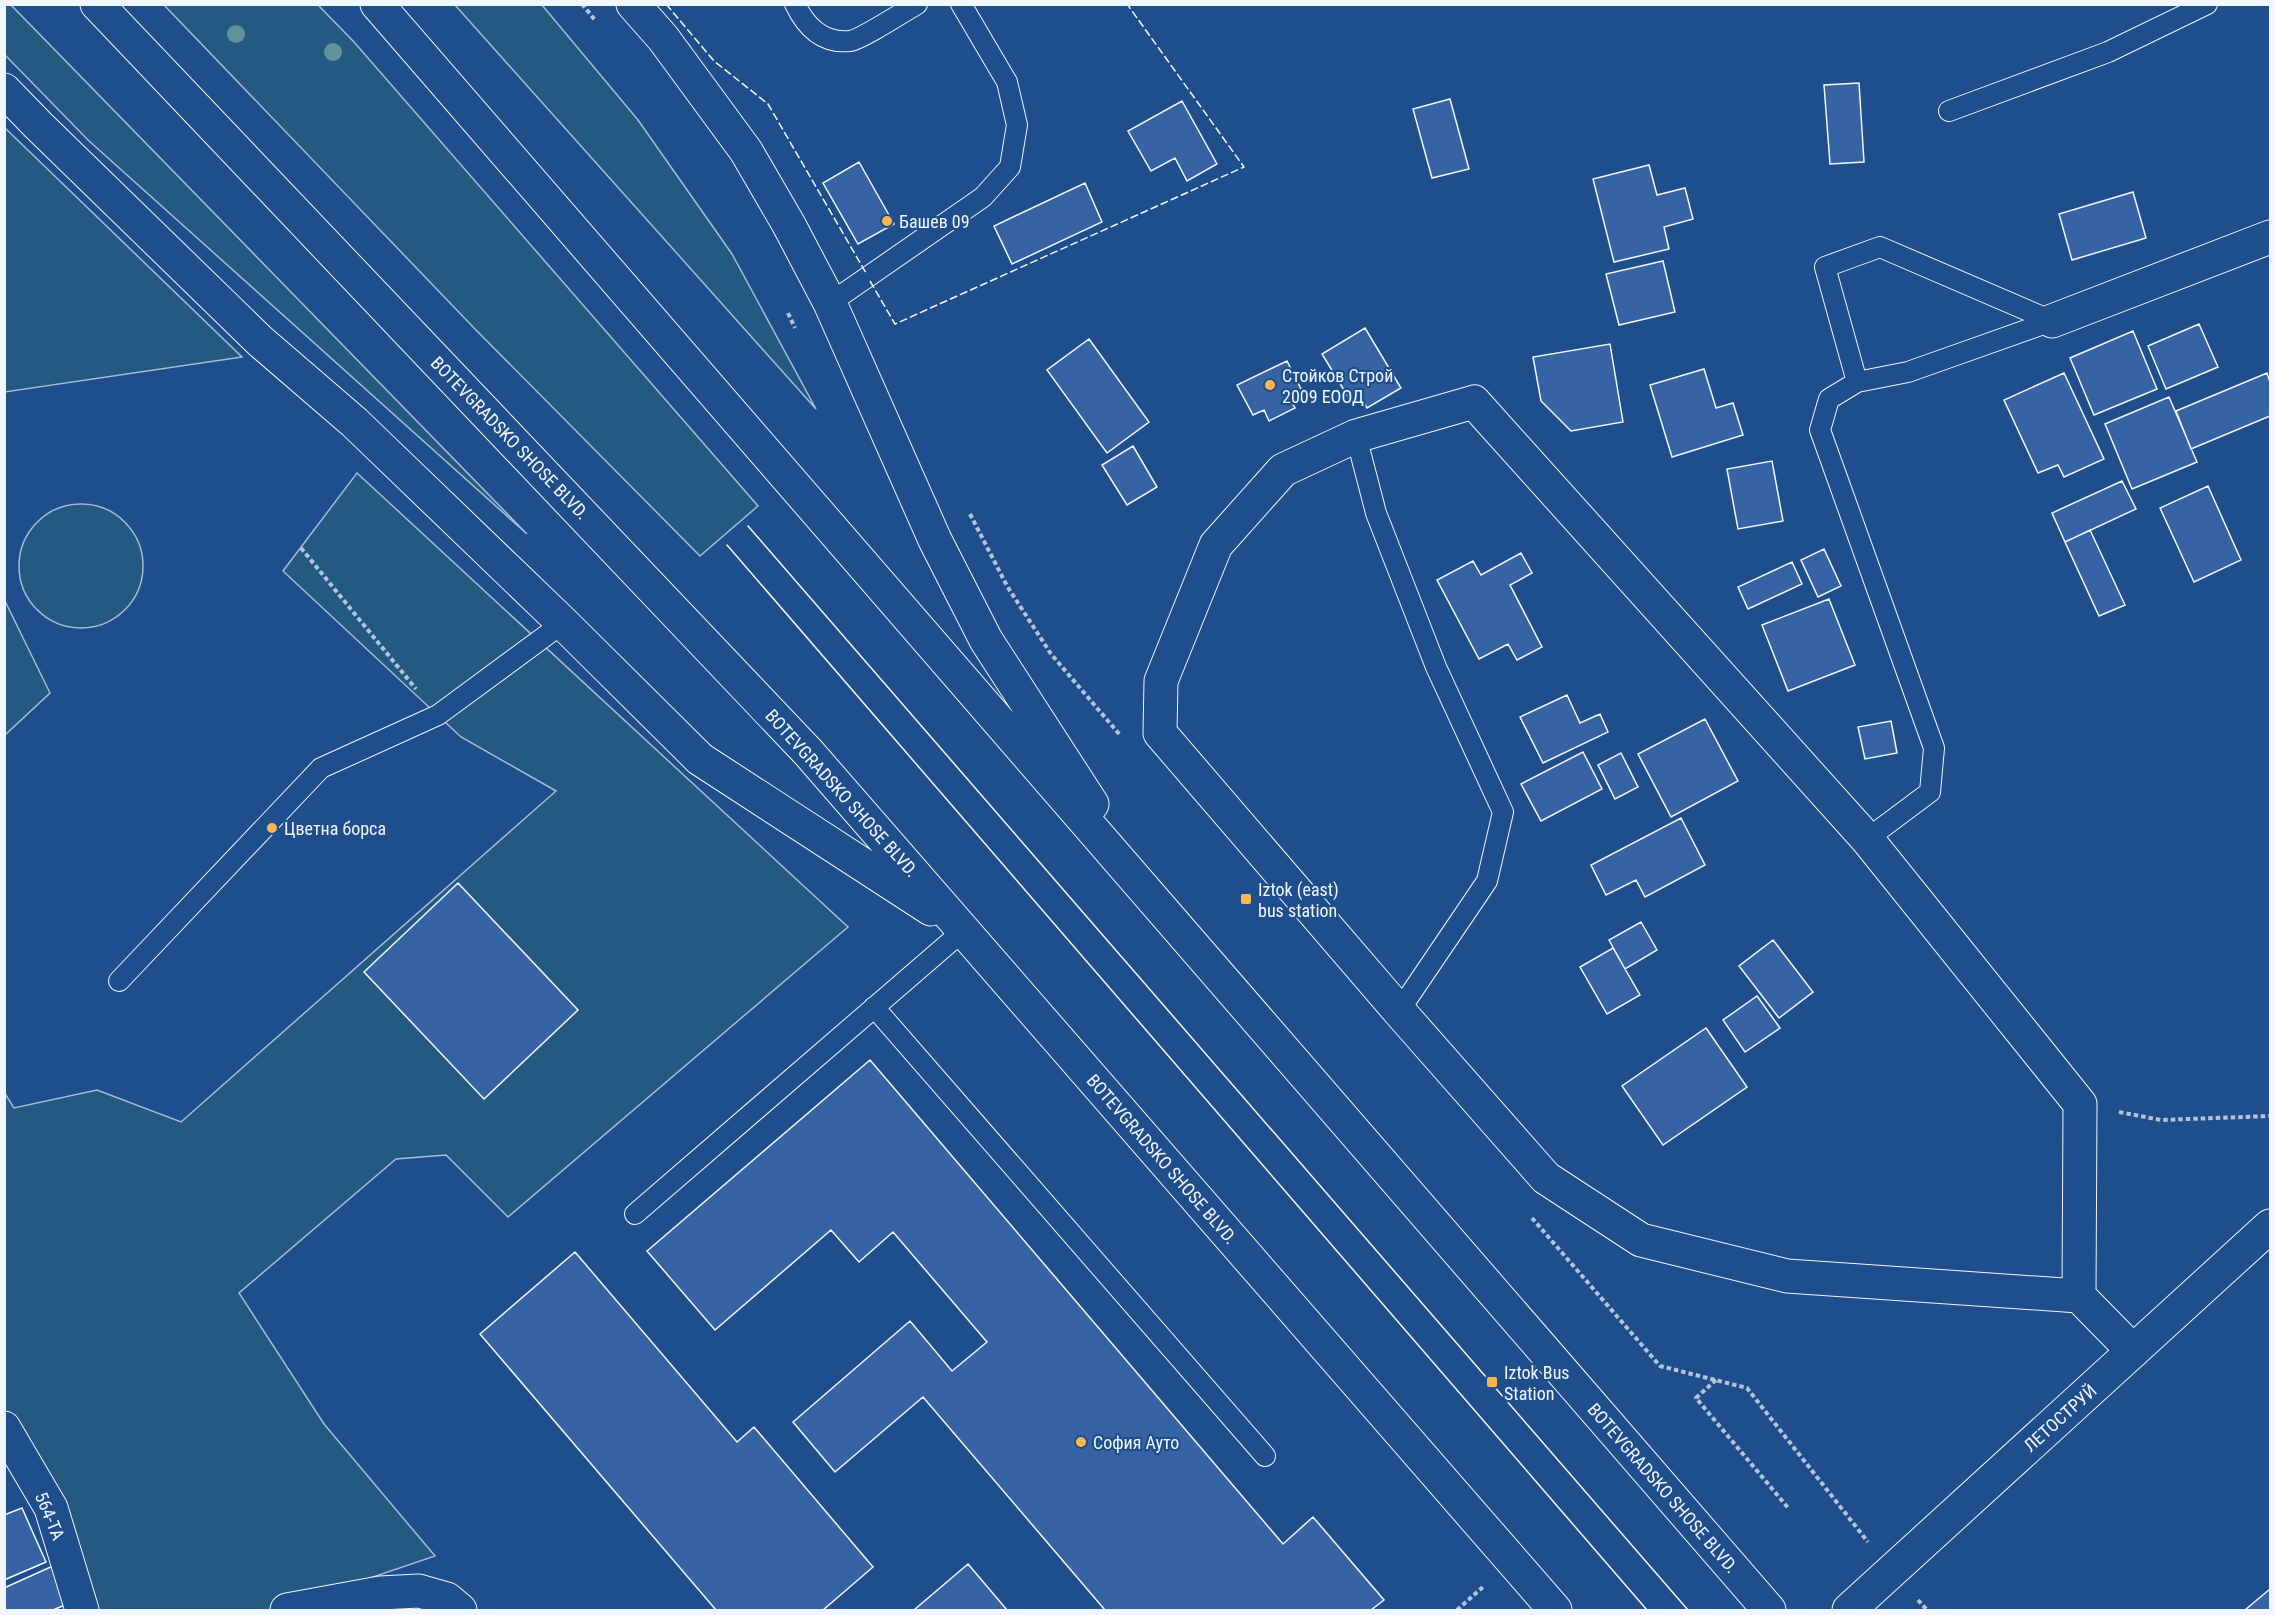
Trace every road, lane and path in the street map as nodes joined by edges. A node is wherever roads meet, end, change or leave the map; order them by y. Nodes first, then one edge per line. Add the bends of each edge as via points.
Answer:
1 (97, 4) edge
2 (377, 4) edge
3 (633, 4) edge
4 (795, 4) edge
5 (917, 4) edge
6 (961, 4) edge
7 (2207, 4) edge
8 (4, 90) edge
9 (1949, 111) dead end
10 (2271, 237) edge
11 (830, 303) junction
12 (2052, 321) junction
13 (1857, 382) junction
14 (1356, 436) junction
15 (301, 548) dead end
16 (563, 623) junction
17 (414, 686) dead end
18 (1867, 839) junction
19 (1161, 909) junction
20 (964, 930) junction
21 (119, 981) dead end
22 (874, 1007) junction
23 (1399, 1011) junction
24 (2080, 1104) junction
25 (2271, 1116) edge
26 (635, 1214) dead end
27 (2271, 1226) edge
28 (2079, 1296) junction
29 (2133, 1352) junction
30 (4, 1428) edge
31 (1265, 1456) dead end
32 (1789, 1509) dead end
33 (1892, 1572) junction
34 (82, 1611) edge
35 (287, 1611) edge
36 (460, 1611) edge
37 (1555, 1611) edge
38 (1769, 1611) edge
39 (1849, 1611) edge
40 (1927, 1611) edge

1 - 20 main road, BOTEVGRADSKO SHOSE BLVD. via 808,752
2 - 19 main road, BOTEVGRADSKO SHOSE BLVD.
3 - 11 main road via 663,38 746,151
4 - 5 lane via 815,33 832,40 852,41
6 - 11 lane via 1008,82 1017,125 1010,167 983,197
7 - 9 lane via 2108,52
8 - 16 main road via 260,341 354,422
10 - 12 main road
11 - 19 main road via 935,540 986,640
12 - 13 lane via 1908,372
12 - 13 lane via 1880,247 1825,267
13 - 18 lane via 1829,399 1820,430 1934,748 1930,792
14 - 18 main road via 1474,402
14 - 23 lane via 1376,513 1436,667 1503,812 1487,881
14 - 23 main road via 1283,470 1216,545 1161,681 1160,733
15 - 17 path
16 - 20 main road via 700,759
16 - 21 lane via 438,715 321,768
18 - 24 main road
19 - 38 main road, BOTEVGRADSKO SHOSE BLVD.
20 - 22 lane
20 - 37 main road, BOTEVGRADSKO SHOSE BLVD.
22 - 26 lane
22 - 31 lane
23 - 28 main road via 1546,1178 1641,1240 1787,1275
24 - 25 path via 2161,1120
24 - 28 main road
27 - 29 main road, ЛЕТОСТРУЙ
28 - 29 main road
29 - 33 main road, ЛЕТОСТРУЙ
30 - 34 main road, 564-ТА via 51,1508
32 - 33 path via 1696,1398 1716,1380 1747,1388
33 - 39 main road, ЛЕТОСТРУЙ
33 - 40 path
35 - 36 main road via 380,1593 419,1590 447,1599

